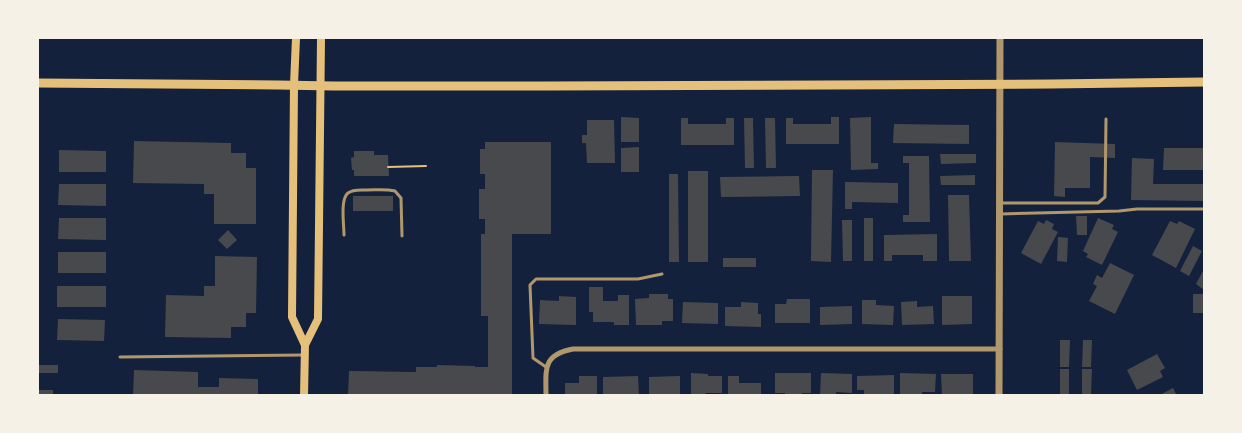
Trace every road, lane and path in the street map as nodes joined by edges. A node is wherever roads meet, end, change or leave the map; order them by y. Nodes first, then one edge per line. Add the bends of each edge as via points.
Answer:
1 (296, 38) edge
2 (321, 38) edge
3 (1000, 38) edge
4 (1204, 82) edge
5 (38, 83) edge
6 (1000, 84) junction
7 (294, 85) junction
8 (320, 86) junction
9 (1106, 119) dead end
10 (426, 166) dead end
11 (388, 167) dead end
12 (1000, 203) junction
13 (1204, 209) edge
14 (1000, 214) junction
15 (344, 235) dead end
16 (402, 236) dead end
17 (662, 274) dead end
18 (305, 345) junction
19 (1000, 349) junction
20 (304, 355) junction
21 (120, 357) dead end
22 (546, 367) junction
23 (304, 396) edge
24 (546, 396) edge
25 (999, 396) edge

1 - 7 main road
2 - 8 main road
3 - 6 street
4 - 6 main road
5 - 7 main road
6 - 8 main road
6 - 12 street
7 - 8 main road
7 - 18 main road via 292,317
8 - 18 main road via 318,320
9 - 12 lane via 1104,197 1098,203
10 - 11 path
12 - 14 street
13 - 14 lane
14 - 19 street
15 - 16 lane via 343,203 348,193 384,190 395,191 401,198
17 - 22 lane via 638,278 536,280 530,285 533,358
18 - 20 main road
19 - 22 street via 573,349 554,355
19 - 25 street
20 - 21 lane
20 - 23 main road
22 - 24 street

